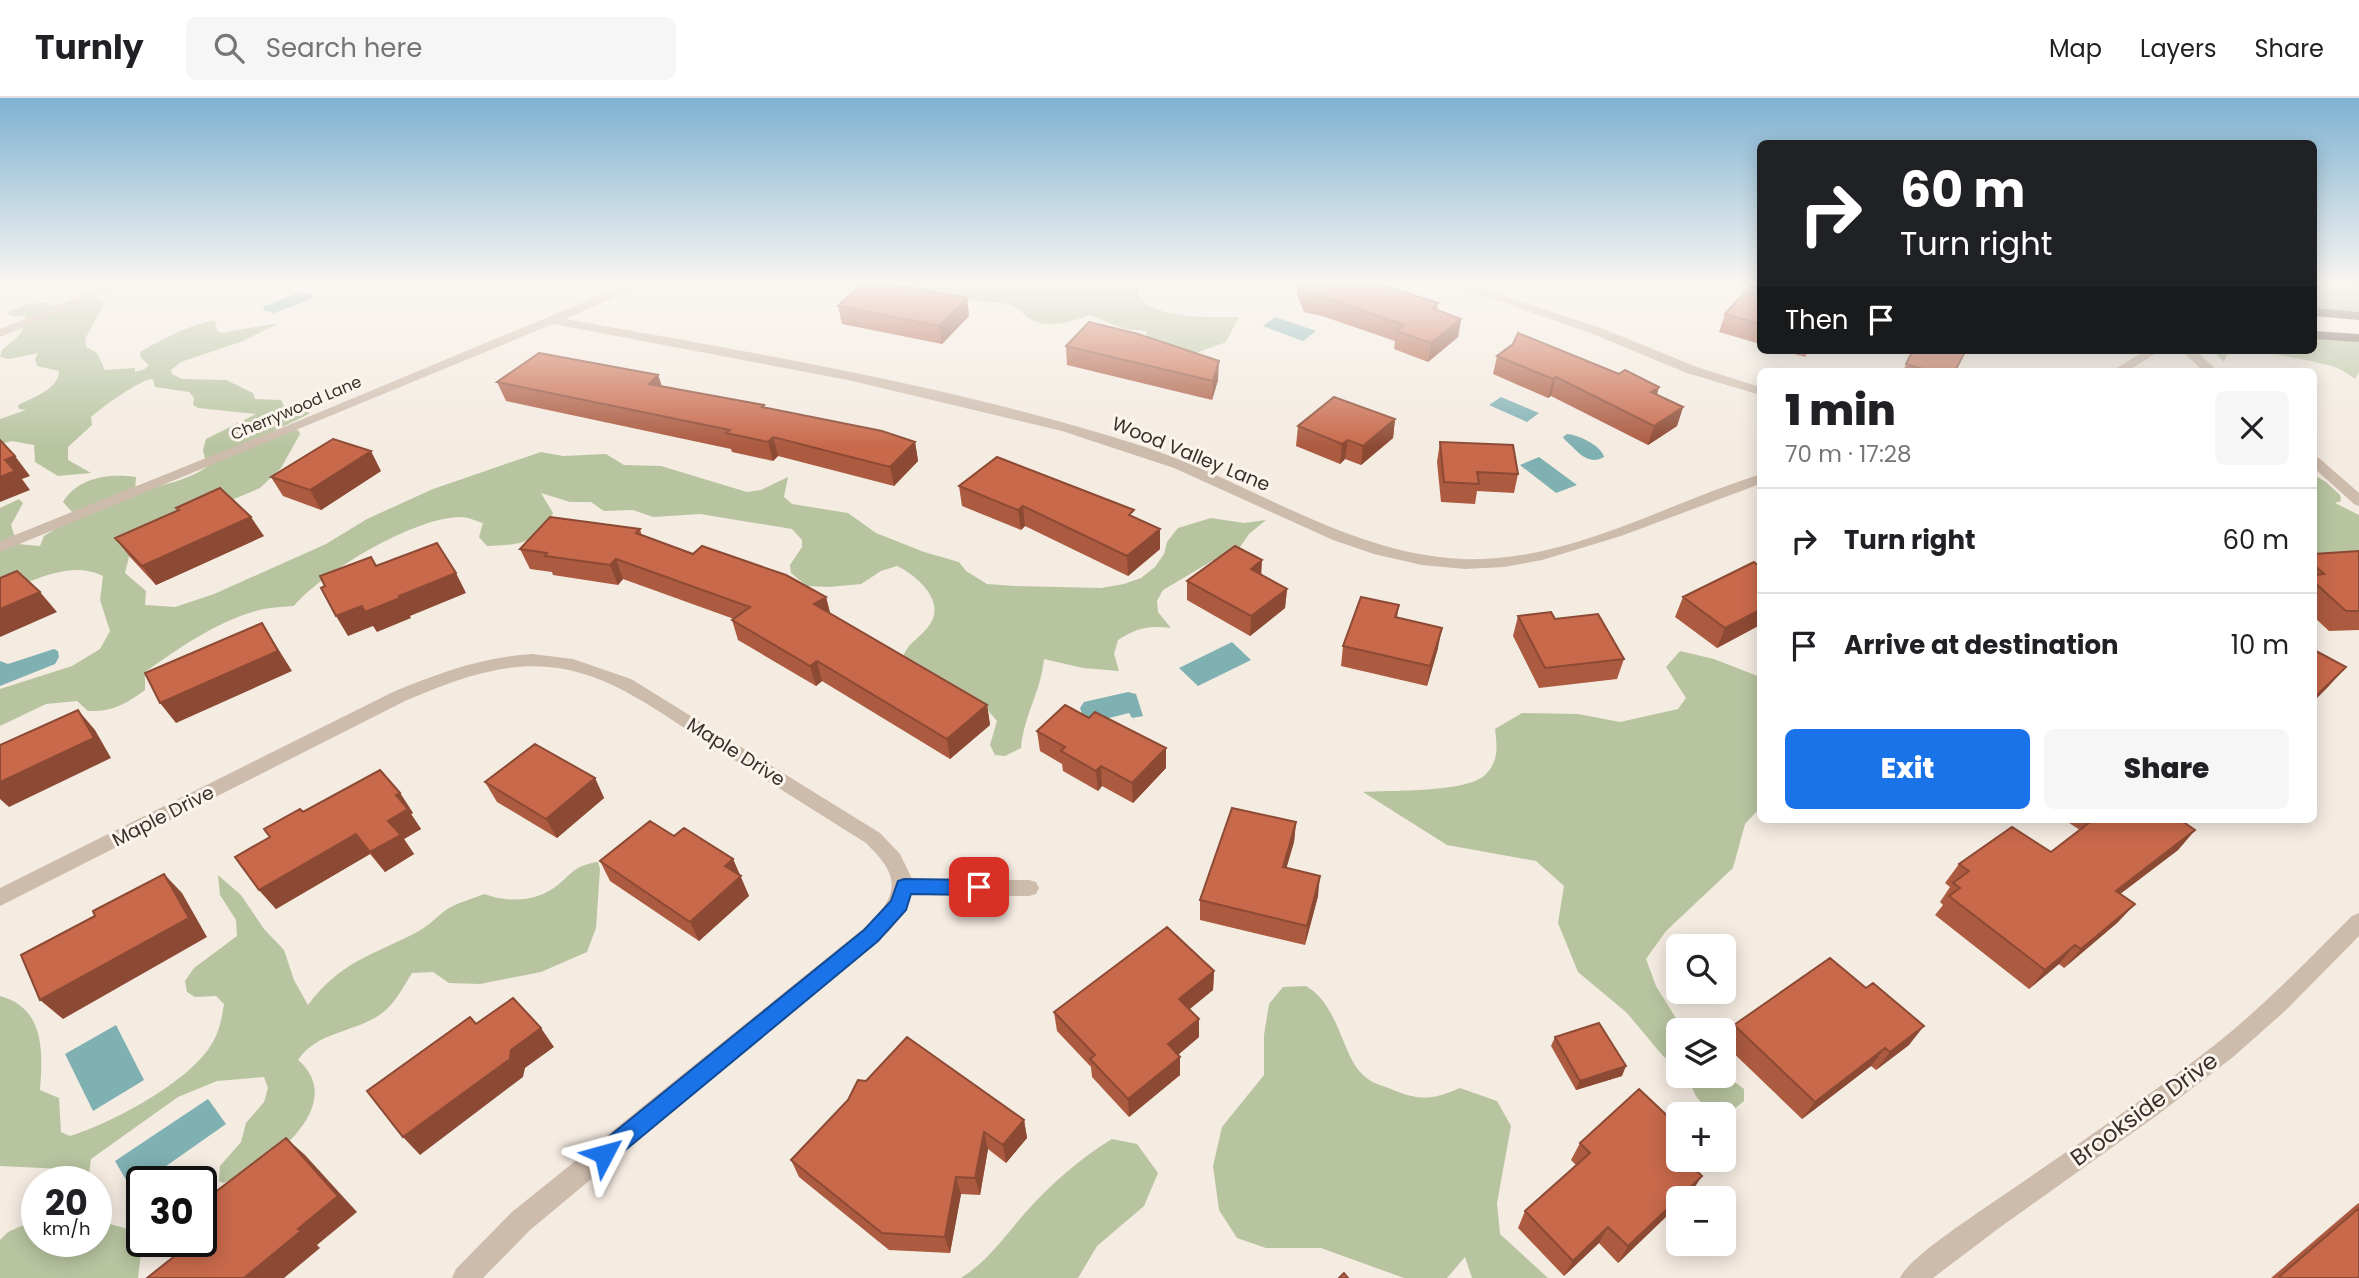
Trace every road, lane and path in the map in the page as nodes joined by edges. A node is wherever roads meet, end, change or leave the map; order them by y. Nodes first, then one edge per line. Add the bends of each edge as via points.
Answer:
1 (512, 337) edge
2 (646, 337) edge
3 (1610, 337) edge
4 (2148, 354) edge
5 (2192, 354) edge
6 (2124, 368) edge
7 (2208, 368) edge
8 (1757, 391) edge
9 (2317, 464) edge
10 (1757, 480) edge
11 (2359, 501) edge
12 (0, 547) edge
13 (904, 887) junction
14 (1029, 888) dead end
15 (0, 898) edge
16 (2359, 922) edge
17 (465, 1278) edge
18 (1913, 1278) edge

1 - 12 street, Cherrywood Lane
2 - 10 street, Wood Valley Lane via 986,405 1143,452 1358,544 1429,561 1494,564 1568,551
3 - 8 street
4 - 6 street
5 - 7 street
9 - 11 street
13 - 14 street
13 - 15 street, Maple Drive via 894,859 873,838 654,700 590,668 540,660 490,666 422,688
13 - 17 street via 899,904 871,935 521,1222
16 - 18 street, Brookside Drive via 2225,1050 1956,1242

